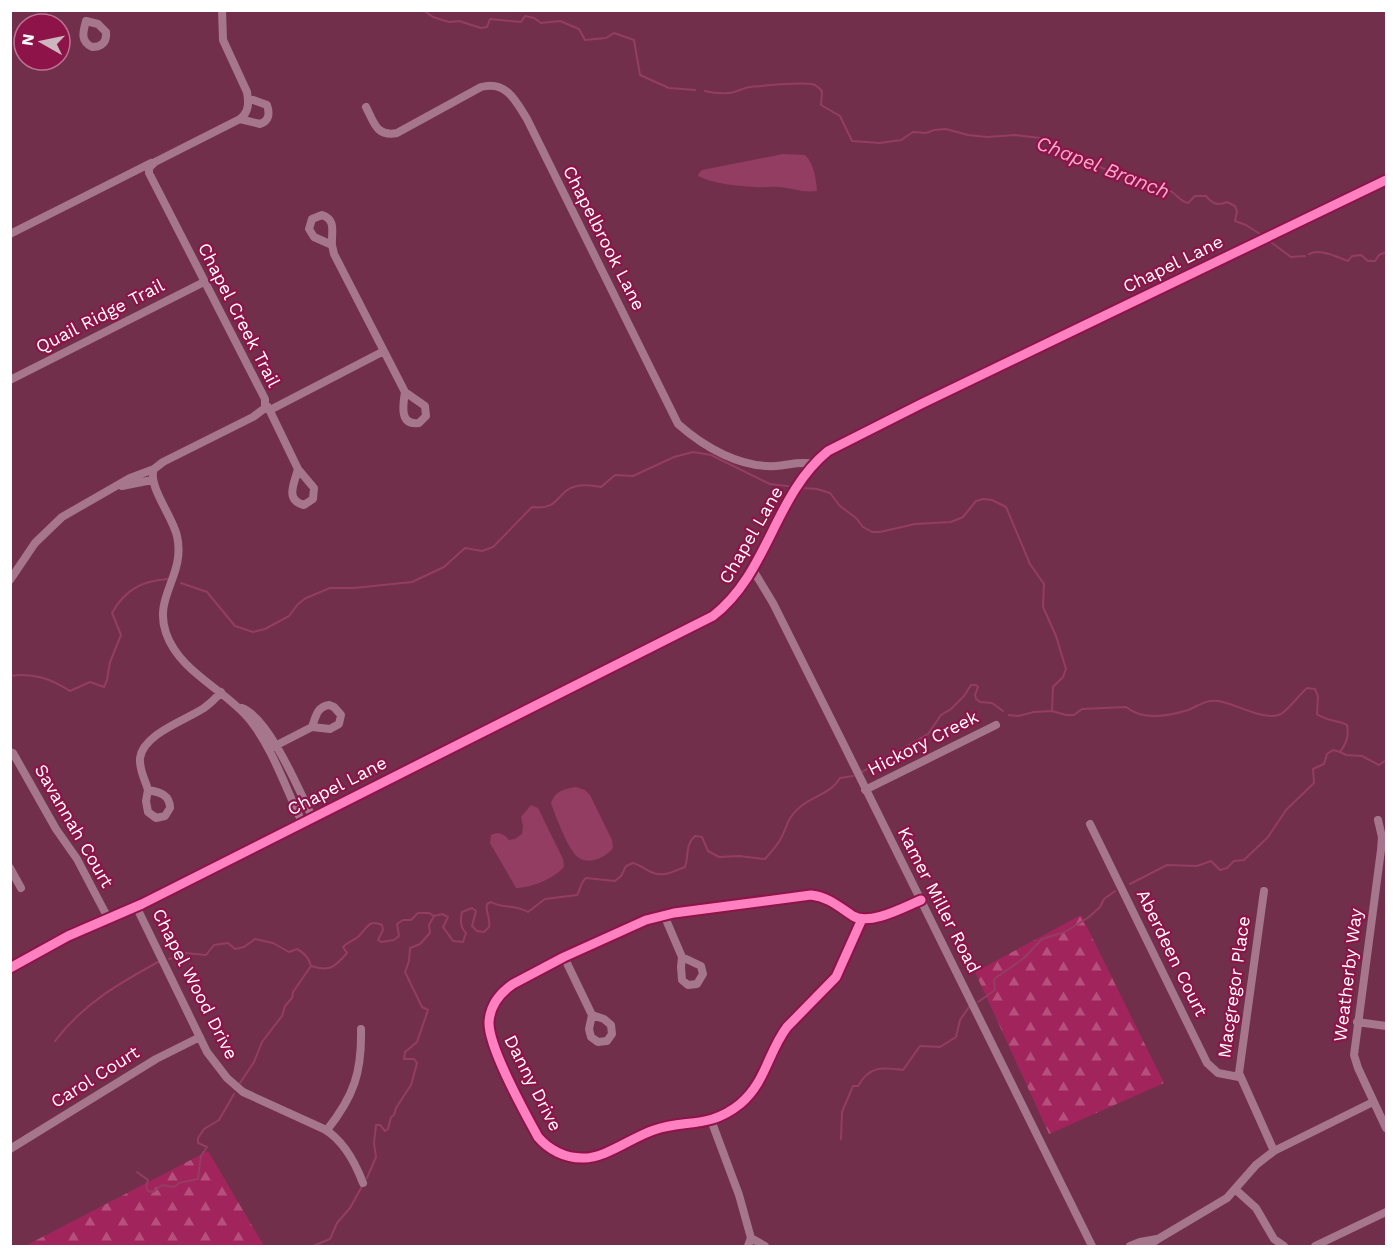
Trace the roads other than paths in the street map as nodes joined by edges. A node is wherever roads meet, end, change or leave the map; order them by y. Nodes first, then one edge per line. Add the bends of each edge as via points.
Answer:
1 (222, 10) edge
2 (84, 11) edge
3 (86, 21) dead end
4 (248, 98) junction
5 (366, 107) dead end
6 (240, 119) junction
7 (155, 162) junction
8 (1386, 180) edge
9 (10, 234) edge
10 (332, 245) dead end
11 (204, 282) junction
12 (384, 351) junction
13 (10, 380) edge
14 (405, 392) dead end
15 (265, 399) junction
16 (270, 410) junction
17 (813, 464) junction
18 (154, 469) junction
19 (298, 469) dead end
20 (152, 480) junction
21 (112, 489) junction
22 (753, 570) junction
23 (10, 580) edge
24 (221, 692) junction
25 (996, 725) dead end
26 (312, 727) dead end
27 (271, 747) junction
28 (10, 752) edge
29 (148, 790) dead end
30 (865, 790) junction
31 (312, 817) junction
32 (1378, 820) dead end
33 (302, 822) junction
34 (1090, 824) dead end
35 (10, 868) edge
36 (21, 888) dead end
37 (1264, 891) dead end
38 (921, 900) junction
39 (136, 906) junction
40 (664, 915) junction
41 (108, 918) junction
42 (862, 919) junction
43 (564, 957) junction
44 (682, 957) dead end
45 (10, 968) edge
46 (592, 1015) dead end
47 (1357, 1022) junction
48 (1386, 1026) edge
49 (361, 1029) dead end
50 (200, 1037) junction
51 (1239, 1077) junction
52 (1373, 1102) junction
53 (711, 1120) junction
54 (1386, 1128) edge
55 (327, 1131) junction
56 (10, 1149) edge
57 (1274, 1151) junction
58 (363, 1183) dead end
59 (1236, 1190) junction
60 (1386, 1212) edge
61 (749, 1242) edge
62 (1160, 1243) edge
63 (765, 1246) edge
64 (1092, 1246) edge
65 (1130, 1246) edge
66 (1148, 1246) edge
67 (1284, 1246) edge
68 (1315, 1246) edge

1 - 4 street via 223,40
2 - 3 street
4 - 6 street via 247,111
4 - 6 street via 267,105 269,116 260,124
5 - 17 street, Chapelbrook Lane via 378,130 389,135 481,87 504,88 527,119 678,424 705,444 747,464
6 - 7 street
7 - 9 street
7 - 11 street, Chapel Creek Trail via 149,168 151,178
8 - 17 street, Chapel Lane via 857,435
10 - 12 street
11 - 13 street, Quail Ridge Trail
11 - 15 street, Chapel Creek Trail
12 - 14 street
12 - 16 street
15 - 16 street
15 - 18 street, Chapel Creek Trail via 262,412
16 - 19 street
17 - 22 street, Chapel Lane
18 - 20 street
18 - 21 street, Chapel Creek Trail
20 - 21 street
20 - 24 street via 179,546 176,572 162,609 166,634 186,663
21 - 23 street via 55,522
22 - 30 street, Kamer Miller Road
22 - 31 street, Chapel Lane via 734,598 713,616
24 - 27 street via 239,707
24 - 29 street via 207,706 145,746 140,765
25 - 30 street, Hickory Creek
26 - 27 street
27 - 31 street
27 - 33 street
28 - 41 street, Savannah Court via 77,859
30 - 38 street, Kamer Miller Road
31 - 33 street, Chapel Lane
32 - 47 street, Weatherby Way via 1381,850
33 - 39 street, Chapel Lane
34 - 51 street, Aberdeen Court via 1207,1063 1218,1073
35 - 36 street
37 - 51 street, Macgregor Place
38 - 42 street
38 - 64 street, Kamer Miller Road
39 - 41 street, Chapel Lane
39 - 50 street, Chapel Wood Drive
40 - 42 street, Danny Drive via 811,895 831,900
40 - 43 street, Danny Drive
40 - 44 street
41 - 45 street, Chapel Lane
42 - 53 street, Danny Drive via 836,977 782,1034 752,1092
43 - 46 street
43 - 53 street, Danny Drive via 505,990 494,1004 489,1022 495,1049 543,1143 565,1155 590,1158 653,1131
47 - 48 street
47 - 52 street, Weatherby Way via 1354,1055
49 - 55 street via 361,1055 354,1087
50 - 55 street, Chapel Wood Drive via 233,1086
50 - 56 street, Carol Court via 156,1059
51 - 57 street, Macgregor Place
52 - 54 street, Weatherby Way
52 - 57 street
53 - 61 street via 739,1195
55 - 58 street, Chapel Wood Drive via 344,1148
57 - 59 street via 1256,1165
59 - 62 street
59 - 67 street via 1256,1208 1274,1239
60 - 68 street
61 - 63 street
62 - 65 street
62 - 66 street

